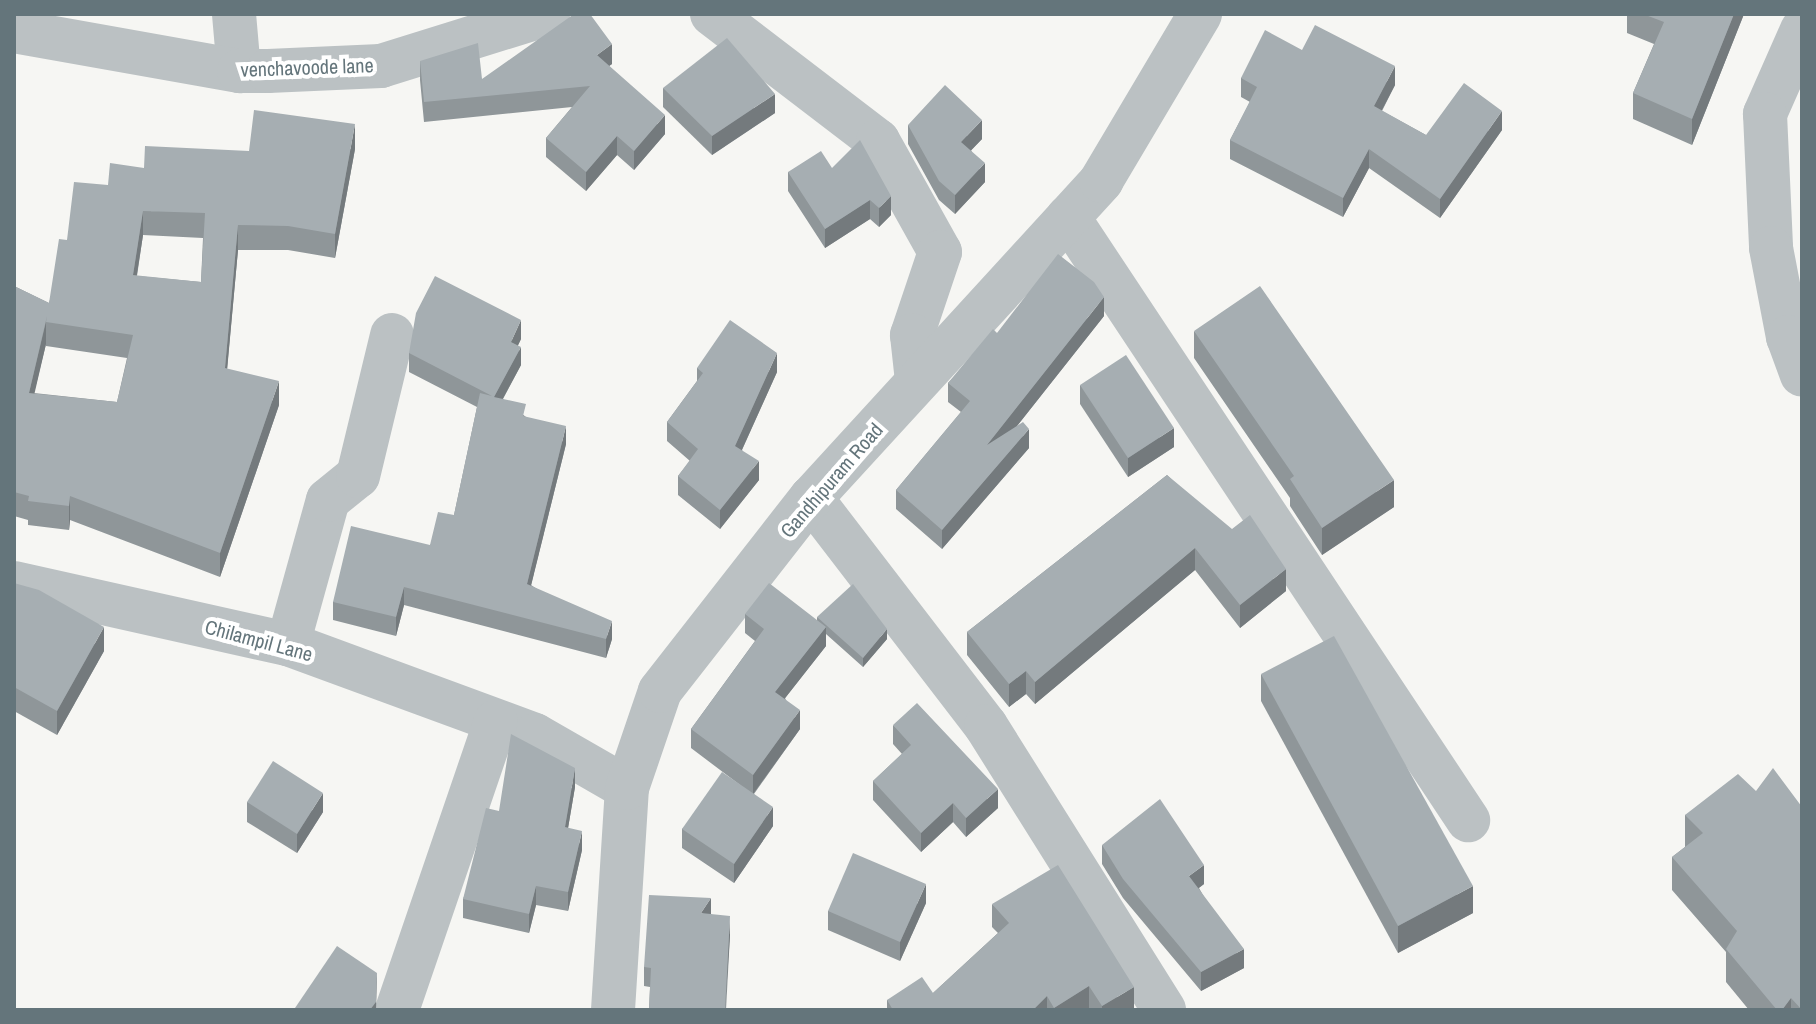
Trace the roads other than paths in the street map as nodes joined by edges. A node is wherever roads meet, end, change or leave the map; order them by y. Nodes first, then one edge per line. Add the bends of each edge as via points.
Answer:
1 (234, 14) edge
2 (548, 14) edge
3 (712, 14) edge
4 (1200, 14) edge
5 (1802, 30) edge
6 (14, 31) edge
7 (239, 71) junction
8 (1068, 217) junction
9 (392, 335) dead end
10 (1802, 375) edge
11 (917, 381) junction
12 (811, 498) junction
13 (14, 583) edge
14 (288, 644) junction
15 (496, 721) junction
16 (627, 788) junction
17 (1468, 820) dead end
18 (397, 1010) edge
19 (613, 1010) edge
20 (1164, 1010) edge

1 - 7 street
2 - 7 street, venchavoode lane via 381,66
3 - 11 street via 878,141 933,238 940,252 912,335
4 - 8 street, Gandhipuram Road via 1101,181
5 - 10 street via 1765,114 1771,248 1788,337
6 - 7 street, venchavoode lane
8 - 11 street, Gandhipuram Road
8 - 17 street
9 - 14 street via 358,476 328,500
11 - 12 street, Gandhipuram Road
12 - 16 street, Gandhipuram Road via 660,691
12 - 20 street via 986,726
13 - 14 street, Chilampil Lane
14 - 15 street, Chilampil Lane
15 - 16 street, Chilampil Lane via 535,735
15 - 18 street
16 - 19 street, Gandhipuram Road

